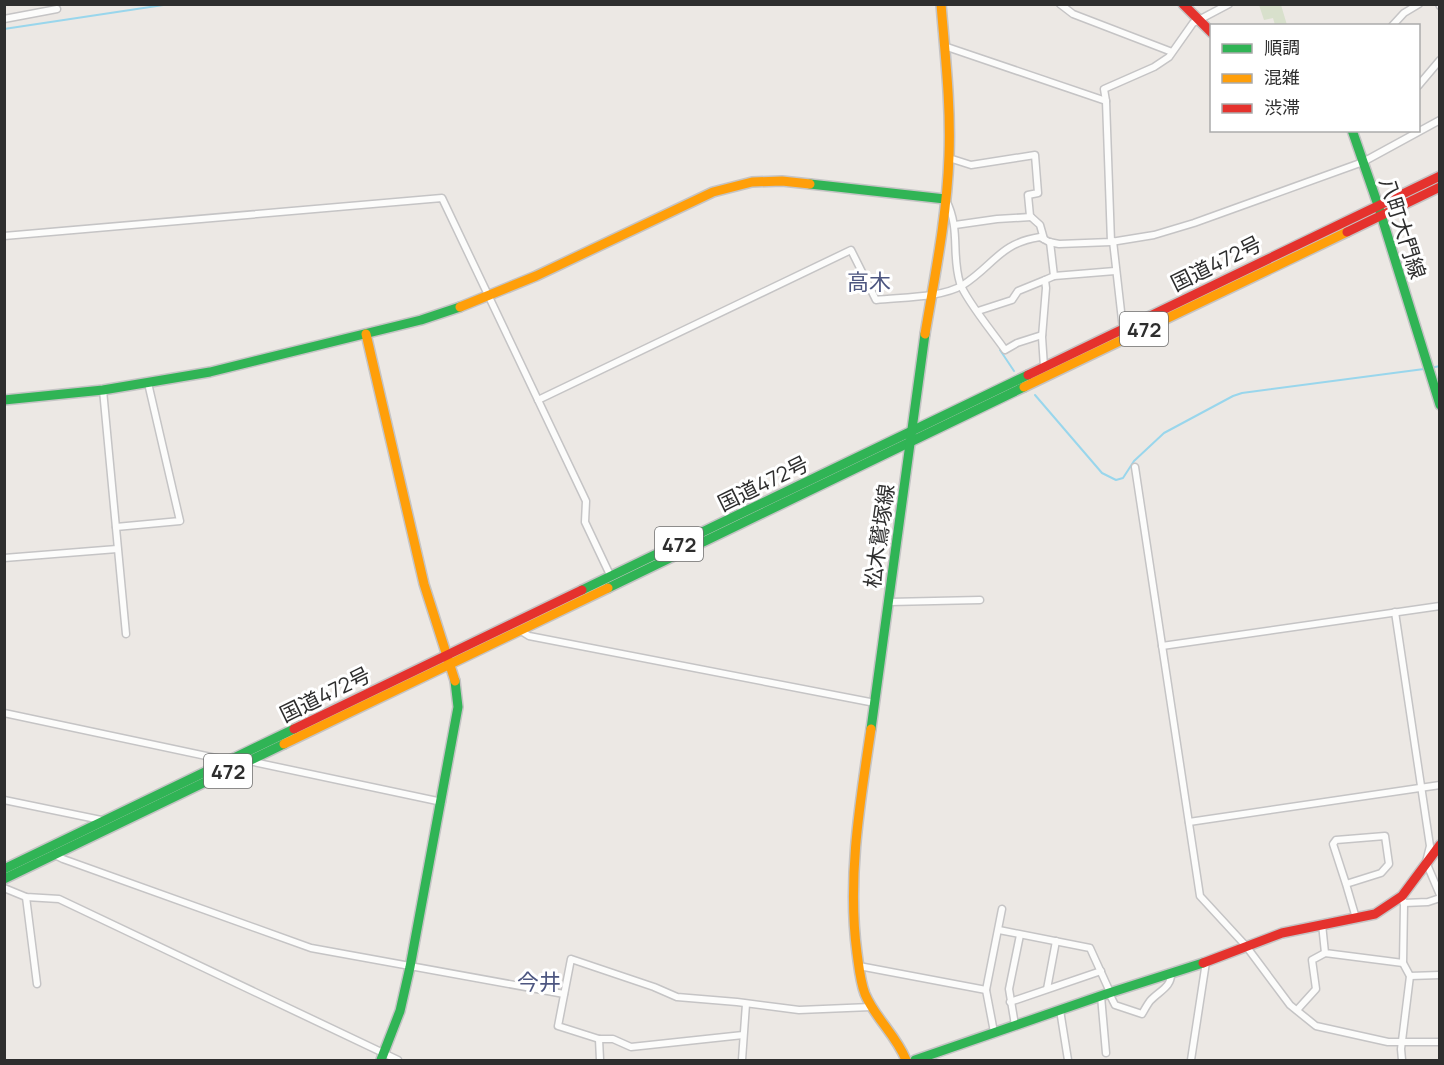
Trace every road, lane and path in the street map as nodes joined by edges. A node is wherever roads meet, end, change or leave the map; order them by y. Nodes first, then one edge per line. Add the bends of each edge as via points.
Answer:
1 (942, 4) edge
2 (1060, 4) edge
3 (1183, 4) edge
4 (1229, 4) edge
5 (1419, 4) edge
6 (57, 9) dead end
7 (4, 19) edge
8 (1198, 19) junction
9 (1394, 24) edge
10 (1210, 31) edge
11 (944, 46) junction
12 (1172, 52) junction
13 (1440, 60) edge
14 (1420, 85) edge
15 (1106, 101) junction
16 (1440, 120) edge
17 (1420, 131) edge
18 (1353, 132) edge
19 (1418, 132) edge
20 (949, 158) junction
21 (1363, 162) junction
22 (1440, 176) edge
23 (1440, 188) edge
24 (945, 200) junction
25 (1378, 205) junction
26 (1381, 215) junction
27 (1031, 217) junction
28 (955, 225) junction
29 (4, 236) edge
30 (1047, 241) junction
31 (1112, 242) junction
32 (1115, 271) junction
33 (1054, 276) junction
34 (1045, 280) junction
35 (961, 286) junction
36 (930, 295) junction
37 (489, 296) junction
38 (978, 311) junction
39 (1123, 329) junction
40 (366, 334) junction
41 (1042, 335) junction
42 (1044, 367) junction
43 (148, 383) junction
44 (103, 390) junction
45 (4, 400) edge
46 (538, 400) junction
47 (1440, 405) edge
48 (910, 432) junction
49 (908, 445) junction
50 (1135, 467) dead end
51 (116, 527) junction
52 (117, 549) junction
53 (4, 558) edge
54 (611, 577) junction
55 (980, 600) dead end
56 (889, 602) junction
57 (1440, 606) edge
58 (1395, 612) junction
59 (520, 630) junction
60 (126, 634) dead end
61 (1162, 646) junction
62 (448, 655) junction
63 (452, 665) junction
64 (875, 702) junction
65 (4, 714) edge
66 (229, 761) junction
67 (249, 761) junction
68 (1440, 786) edge
69 (1420, 788) junction
70 (4, 800) edge
71 (442, 801) junction
72 (105, 821) junction
73 (1189, 822) junction
74 (1440, 844) edge
75 (55, 855) junction
76 (1426, 862) junction
77 (4, 869) edge
78 (4, 879) edge
79 (1346, 884) junction
80 (4, 888) edge
81 (26, 897) junction
82 (1440, 897) edge
83 (1403, 900) junction
84 (1002, 909) dead end
85 (1356, 918) junction
86 (1322, 924) junction
87 (999, 930) junction
88 (1020, 935) junction
89 (1056, 941) junction
90 (1246, 946) junction
91 (1325, 953) junction
92 (1206, 962) junction
93 (1403, 963) junction
94 (859, 966) junction
95 (410, 967) junction
96 (1101, 970) junction
97 (1171, 973) junction
98 (1440, 975) edge
99 (1410, 976) junction
100 (37, 984) dead end
101 (1047, 989) junction
102 (986, 990) junction
103 (564, 994) junction
104 (1107, 994) junction
105 (1010, 1002) junction
106 (746, 1004) junction
107 (871, 1007) junction
108 (1060, 1010) junction
109 (1296, 1010) junction
110 (1015, 1025) junction
111 (994, 1032) junction
112 (743, 1035) junction
113 (599, 1039) junction
114 (1402, 1042) junction
115 (1440, 1042) edge
116 (1106, 1053) dead end
117 (382, 1057) edge
118 (398, 1060) edge
119 (600, 1060) edge
120 (742, 1060) edge
121 (906, 1060) edge
122 (915, 1060) edge
123 (1068, 1060) edge
124 (1191, 1060) edge
125 (1402, 1060) edge

1 - 11 main road, 松木鷲塚線
2 - 12 street via 1073,14
3 - 8 main road
4 - 8 street
5 - 9 street
6 - 7 street
8 - 10 main road
8 - 12 street
11 - 15 street
11 - 20 main road, 松木鷲塚線
12 - 15 street via 1154,67 1104,88
13 - 14 street
15 - 31 street
16 - 17 street
18 - 21 main road, 八町大門線
19 - 21 street
20 - 24 main road, 松木鷲塚線
20 - 27 street via 971,165 1035,155 1038,193 1028,195
21 - 25 main road, 八町大門線
21 - 31 street via 1194,223
22 - 25 main road, 国道472号 / 472
23 - 26 main road, 国道472号 / 472
24 - 28 street
24 - 36 main road, 松木鷲塚線
24 - 37 main road via 782,181 752,182 713,192
25 - 26 main road, 八町大門線
25 - 39 main road, 国道472号 / 472
26 - 47 main road, 八町大門線
26 - 49 main road, 国道472号 / 472
27 - 28 street
27 - 30 street via 1040,225
28 - 35 street
29 - 37 street via 442,198
30 - 31 street
30 - 33 street
30 - 35 street via 1040,237 1011,245
31 - 32 street
32 - 33 street
32 - 39 street
33 - 34 street
34 - 38 street via 1018,291 1012,300
34 - 41 street
35 - 36 street
35 - 38 street
36 - 46 street via 876,300 852,250
36 - 48 main road, 松木鷲塚線
37 - 40 main road
37 - 46 street
38 - 41 street via 1005,350
39 - 42 main road, 国道472号 / 472
40 - 43 main road
40 - 62 main road via 424,584
41 - 42 street
42 - 48 main road, 国道472号 / 472
43 - 44 main road
43 - 51 street via 180,521
44 - 45 main road
44 - 51 street
46 - 54 street via 586,501 585,522
48 - 49 main road, 松木鷲塚線
48 - 54 main road, 国道472号 / 472
49 - 56 main road, 松木鷲塚線
49 - 59 main road, 国道472号 / 472
50 - 61 street
51 - 52 street
52 - 53 street
52 - 60 street
54 - 62 main road, 国道472号 / 472
55 - 56 street
56 - 64 main road, 松木鷲塚線
57 - 58 street
58 - 61 street
58 - 69 street
59 - 63 main road, 国道472号 / 472
59 - 64 street via 529,636
61 - 73 street
62 - 63 main road
62 - 66 main road, 国道472号 / 472
63 - 67 main road, 国道472号 / 472
63 - 71 main road via 458,707
64 - 94 main road, 松木鷲塚線 via 854,880
65 - 66 street
66 - 72 main road, 国道472号 / 472
67 - 71 street
67 - 75 main road, 国道472号 / 472
68 - 69 street
69 - 73 street
69 - 76 street via 1430,846
70 - 72 street
71 - 95 main road
72 - 77 main road, 国道472号 / 472
73 - 90 street via 1200,896
74 - 76 main road
75 - 78 main road, 国道472号 / 472
75 - 95 street via 311,948
76 - 82 street
76 - 83 main road
79 - 79 street via 1333,844 1336,840 1385,836 1389,864 1381,873
79 - 85 street
80 - 81 street
81 - 100 street
81 - 117 street via 59,899
82 - 83 street via 1428,902
83 - 85 main road via 1375,914
83 - 93 street
84 - 87 street
85 - 86 main road
86 - 90 main road
86 - 91 street
87 - 88 street
87 - 102 street
88 - 89 street
88 - 105 street
89 - 96 street via 1090,948
89 - 101 street
90 - 92 main road
90 - 109 street
91 - 93 street
91 - 109 street via 1312,960 1316,989
92 - 97 main road
92 - 124 street
93 - 99 street
94 - 102 street
94 - 107 main road, 松木鷲塚線 via 864,994
95 - 103 street
95 - 117 main road via 400,1011
96 - 101 street
96 - 104 street
97 - 104 main road
97 - 104 street via 1167,987 1151,999 1142,1014 1114,1005
98 - 99 street
99 - 114 street
101 - 105 street
102 - 111 street
103 - 106 street via 571,959 677,997
103 - 113 street via 558,1026
104 - 108 main road
104 - 116 street
105 - 110 street
106 - 107 street via 799,1010
106 - 112 street
107 - 121 main road, 松木鷲塚線 via 898,1040
108 - 110 main road
108 - 123 street
109 - 114 street via 1316,1026
110 - 111 main road
111 - 122 main road
112 - 113 street via 631,1047 613,1039
112 - 120 street
113 - 119 street
114 - 115 street
114 - 125 street
117 - 118 street

